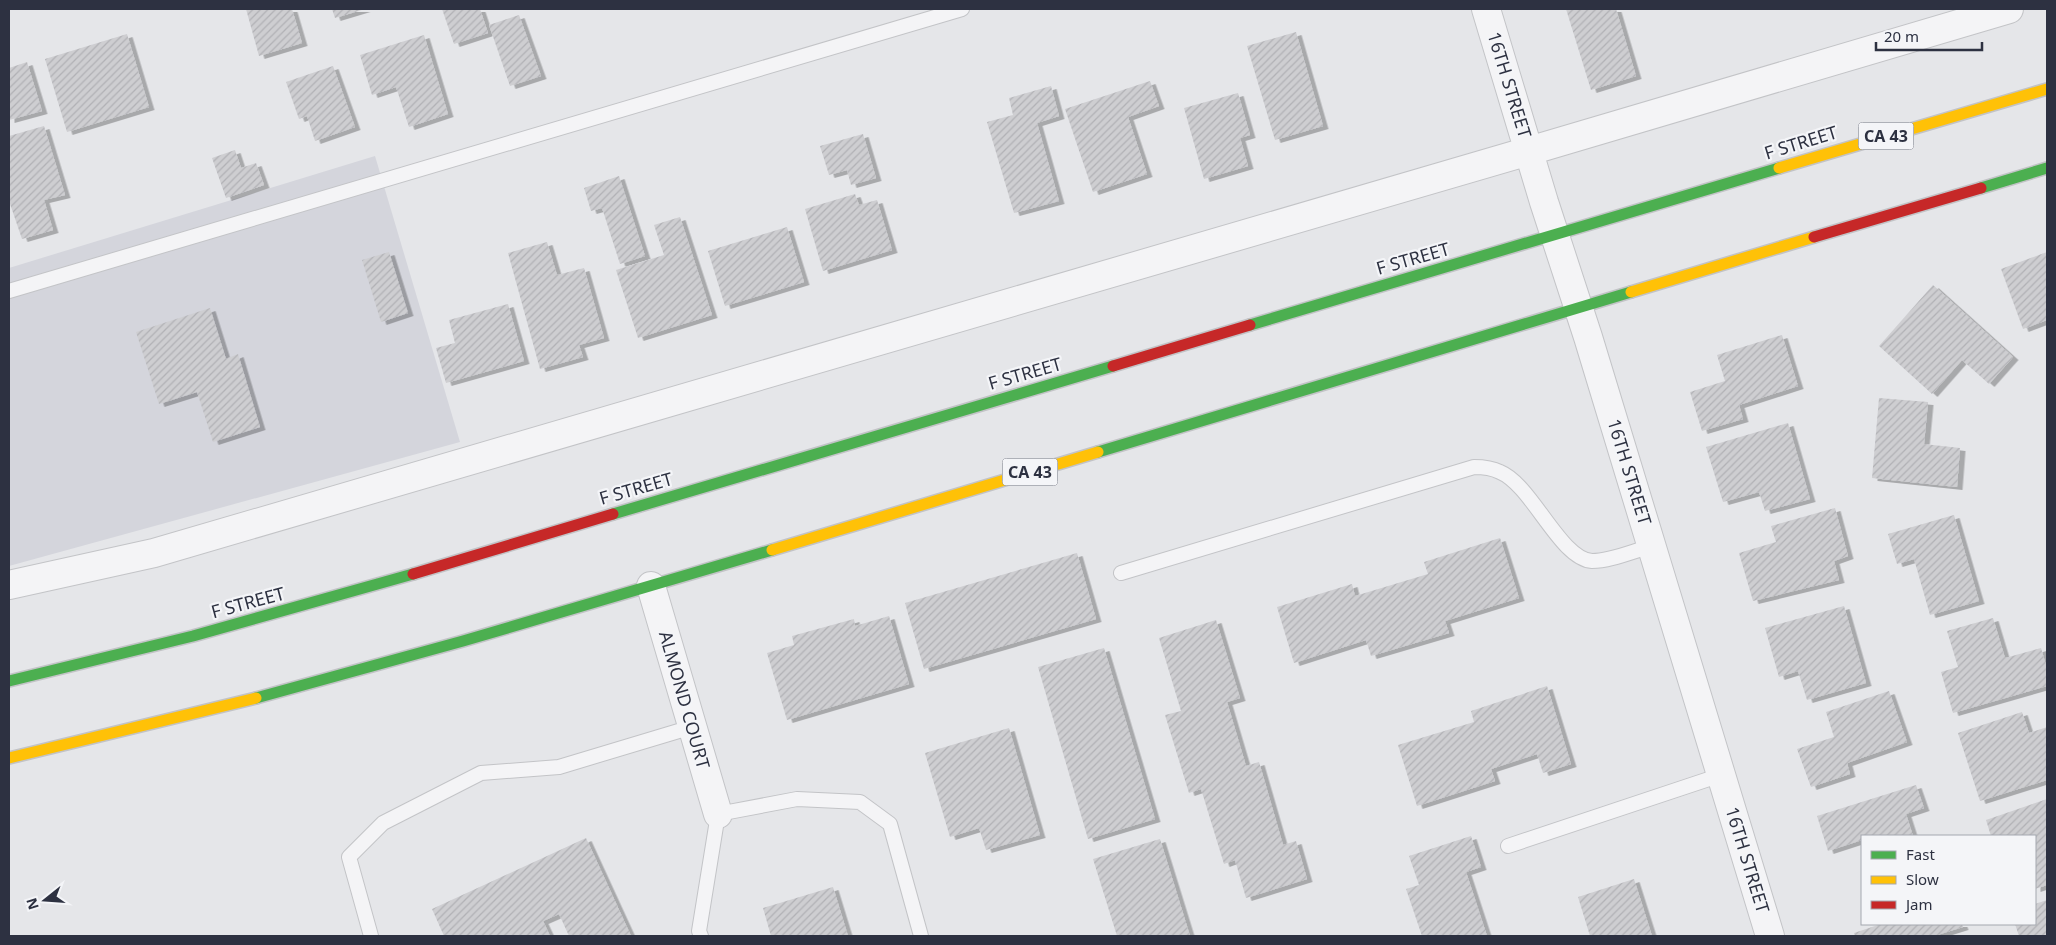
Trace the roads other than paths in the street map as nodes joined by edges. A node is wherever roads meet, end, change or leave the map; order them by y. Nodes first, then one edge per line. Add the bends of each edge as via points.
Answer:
1 (962, 9) edge
2 (1486, 9) edge
3 (2008, 9) edge
4 (2047, 88) edge
5 (1529, 151) junction
6 (2047, 168) edge
7 (1555, 235) junction
8 (9, 291) edge
9 (1578, 307) junction
10 (1652, 546) junction
11 (1120, 573) dead end
12 (9, 585) edge
13 (651, 586) junction
14 (9, 681) edge
15 (692, 727) junction
16 (9, 758) edge
17 (1721, 775) junction
18 (718, 814) junction
19 (1508, 846) dead end
20 (371, 936) edge
21 (701, 936) edge
22 (921, 936) edge
23 (1770, 936) edge

1 - 8 lane
2 - 5 street, 16TH STREET
3 - 5 street
4 - 7 main road, F STREET / CA 43
5 - 7 street, 16TH STREET
5 - 12 street via 154,553
6 - 9 main road, CA 43
7 - 9 street, 16TH STREET
7 - 14 main road, F STREET / CA 43 via 363,590
9 - 10 street, 16TH STREET
9 - 13 main road, CA 43
10 - 11 lane via 1603,560 1591,561 1580,557 1569,549 1516,484 1502,472 1474,467
10 - 17 street, 16TH STREET
13 - 15 street, ALMOND COURT
13 - 16 main road, CA 43 via 276,692
15 - 18 street, ALMOND COURT
15 - 20 lane via 559,767 481,773 383,823 349,856
17 - 19 lane
17 - 23 street, 16TH STREET
18 - 21 lane via 699,931
18 - 22 lane via 797,799 860,802 890,824

